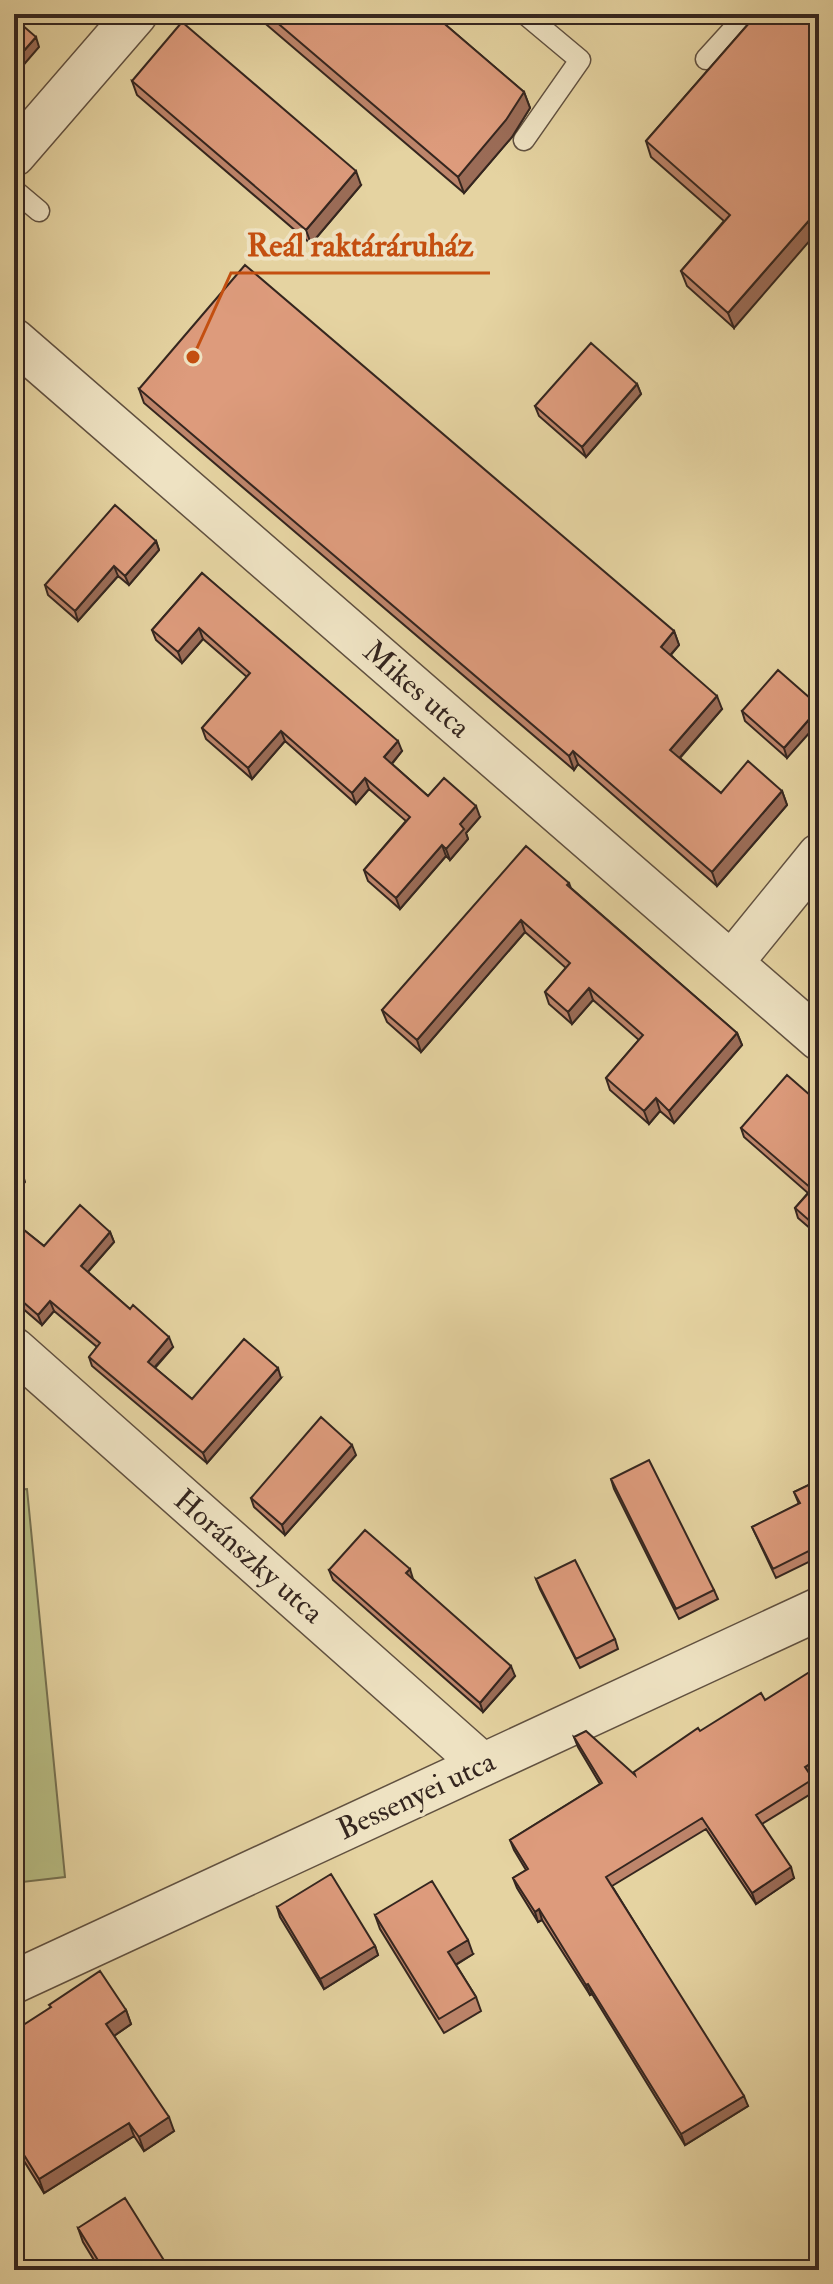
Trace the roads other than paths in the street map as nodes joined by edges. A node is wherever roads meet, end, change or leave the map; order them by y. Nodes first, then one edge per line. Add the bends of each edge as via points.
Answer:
1 (136, 14) edge
2 (525, 14) edge
3 (747, 14) edge
4 (706, 59) dead end
5 (524, 140) dead end
6 (14, 155) edge
7 (14, 190) edge
8 (39, 211) dead end
9 (14, 340) edge
10 (819, 855) edge
11 (732, 962) junction
12 (819, 1039) edge
13 (14, 1349) edge
14 (819, 1609) edge
15 (482, 1764) junction
16 (14, 1982) edge

1 - 6 street
2 - 5 lane via 580,60
3 - 4 lane
7 - 8 lane
9 - 11 street, Mikes utca
10 - 11 street
11 - 12 street, Mikes utca
13 - 15 street, Horánszky utca
14 - 15 street, Bessenyei utca
15 - 16 street, Bessenyei utca

